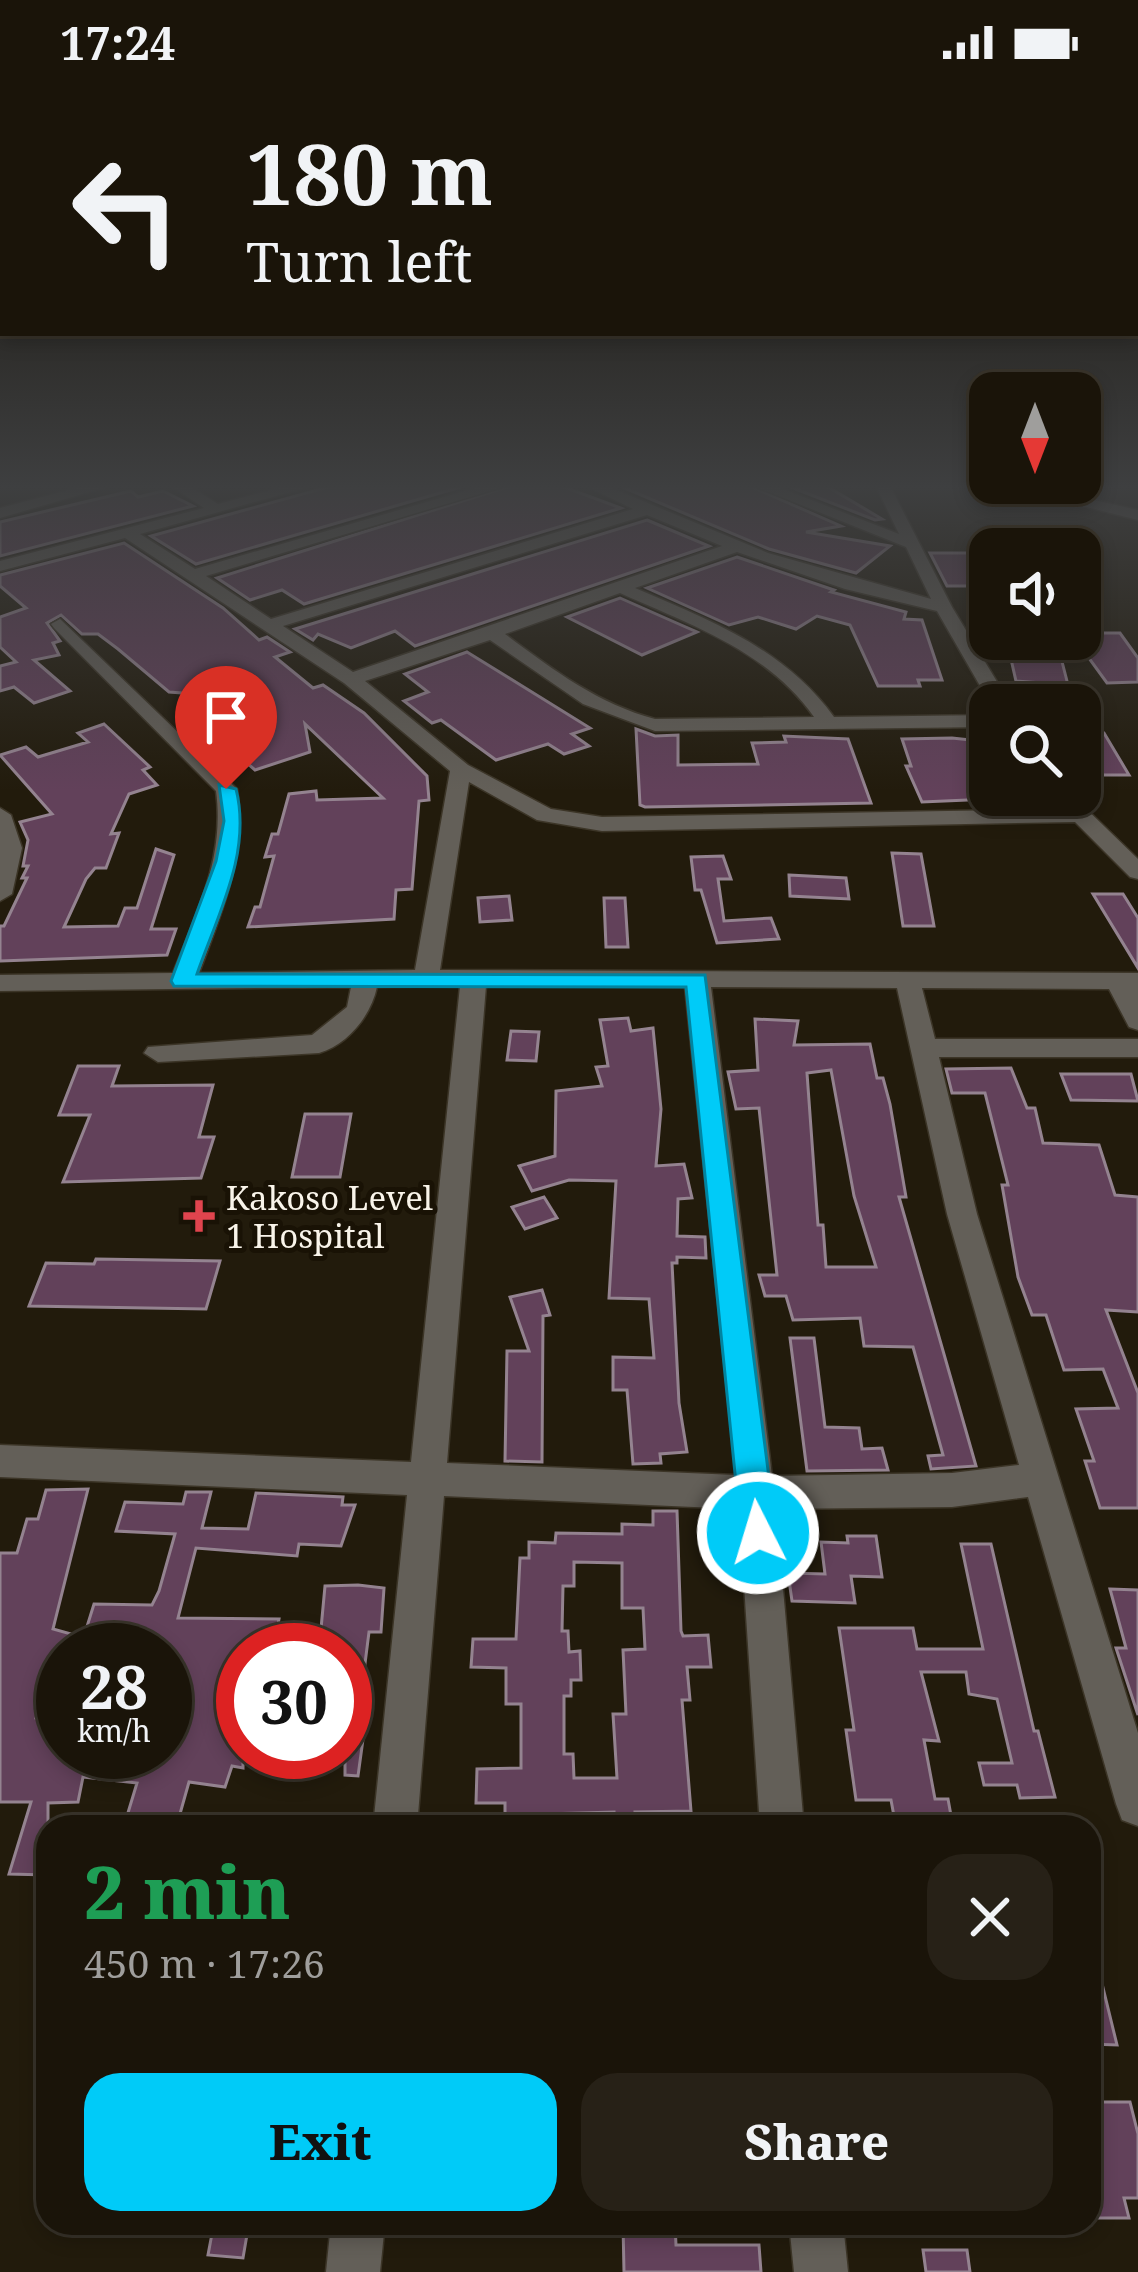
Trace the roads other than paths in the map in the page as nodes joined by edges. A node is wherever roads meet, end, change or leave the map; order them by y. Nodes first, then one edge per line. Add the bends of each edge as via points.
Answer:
1 (210, 586) edge
2 (397, 586) edge
3 (632, 586) edge
4 (851, 586) edge
5 (933, 586) edge
6 (624, 589) junction
7 (943, 607) junction
8 (60, 624) dead end
9 (269, 625) junction
10 (492, 633) junction
11 (351, 679) junction
12 (989, 684) edge
13 (969, 722) edge
14 (830, 725) junction
15 (461, 769) junction
16 (0, 815) edge
17 (1028, 816) edge
18 (1082, 816) edge
19 (1138, 872) edge
20 (0, 894) edge
21 (426, 978) junction
22 (474, 978) junction
23 (366, 979) junction
24 (697, 980) junction
25 (183, 981) junction
26 (1128, 981) edge
27 (908, 982) junction
28 (0, 983) edge
29 (1138, 1021) edge
30 (925, 1048) junction
31 (1138, 1048) edge
32 (158, 1053) dead end
33 (0, 1461) edge
34 (1041, 1479) junction
35 (428, 1480) junction
36 (756, 1493) junction
37 (1129, 1743) edge
38 (1138, 1804) edge
39 (396, 1815) edge
40 (781, 1815) edge
41 (357, 2235) edge
42 (818, 2235) edge
43 (353, 2272) edge
44 (821, 2272) edge

1 - 9 street
2 - 9 street
3 - 6 street
4 - 7 street
5 - 7 street
6 - 10 street
6 - 14 street via 776,662
7 - 12 street
8 - 25 street via 226,789 234,821 226,861
9 - 11 street
10 - 11 street
10 - 14 street via 629,720
11 - 15 street
13 - 14 street
15 - 17 street via 545,814 602,824
15 - 21 street
16 - 20 street via 11,848
18 - 19 street
21 - 22 street
21 - 23 street
22 - 24 street
22 - 35 street
23 - 25 street
23 - 32 street via 359,1010 320,1044
24 - 27 street
24 - 36 street
25 - 28 street
26 - 27 street
26 - 29 street
27 - 30 street
30 - 31 street
30 - 34 street via 962,1214
33 - 35 street
34 - 36 street via 952,1490
34 - 37 street
35 - 36 street
35 - 39 street
36 - 40 street
37 - 38 street
41 - 43 street
42 - 44 street

